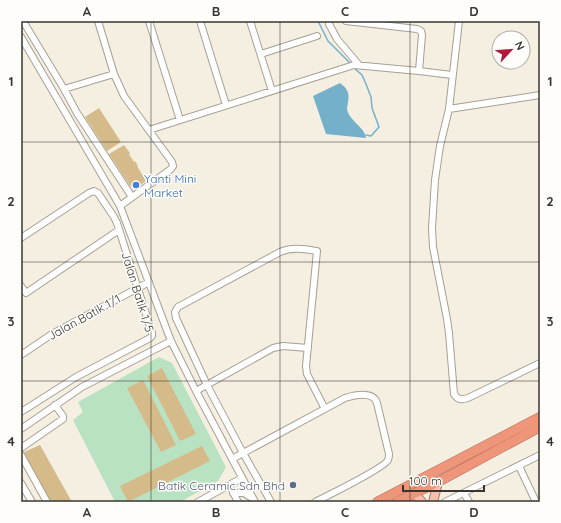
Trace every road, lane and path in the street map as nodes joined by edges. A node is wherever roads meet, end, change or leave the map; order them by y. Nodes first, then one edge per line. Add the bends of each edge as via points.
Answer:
1 (23, 21) edge
2 (98, 21) edge
3 (149, 21) edge
4 (200, 21) edge
5 (250, 21) edge
6 (329, 21) edge
7 (346, 21) edge
8 (459, 21) edge
9 (316, 36) dead end
10 (21, 37) edge
11 (261, 54) junction
12 (354, 66) junction
13 (419, 70) junction
14 (114, 74) junction
15 (452, 75) junction
16 (64, 89) junction
17 (272, 91) junction
18 (540, 95) edge
19 (226, 106) junction
20 (449, 109) junction
21 (180, 120) junction
22 (149, 130) junction
23 (132, 197) junction
24 (120, 206) junction
25 (119, 230) junction
26 (21, 238) edge
27 (149, 282) junction
28 (21, 286) edge
29 (138, 289) junction
30 (171, 341) junction
31 (308, 348) junction
32 (21, 355) edge
33 (540, 363) edge
34 (207, 385) junction
35 (196, 391) junction
36 (55, 405) junction
37 (325, 409) junction
38 (21, 412) edge
39 (540, 417) edge
40 (540, 427) edge
41 (21, 429) edge
42 (21, 448) edge
43 (243, 453) junction
44 (21, 455) edge
45 (540, 455) edge
46 (232, 459) junction
47 (519, 466) junction
48 (242, 478) junction
49 (36, 482) junction
50 (438, 482) junction
51 (22, 485) edge
52 (229, 485) junction
53 (233, 493) junction
54 (414, 493) junction
55 (464, 493) junction
56 (254, 501) edge
57 (435, 501) edge
58 (32, 502) edge
59 (47, 502) edge
60 (198, 502) edge
61 (238, 502) edge
62 (271, 502) edge
63 (315, 502) edge
64 (377, 502) edge
65 (396, 502) edge
66 (422, 502) edge
67 (445, 502) edge
68 (469, 502) edge
69 (536, 502) edge

1 - 16 street
2 - 14 street
3 - 21 street
4 - 19 street
5 - 11 street
6 - 12 street
7 - 13 street via 417,28 422,35
8 - 15 street
9 - 11 street
10 - 24 street
11 - 17 street
12 - 13 street
12 - 17 street
13 - 15 street
14 - 16 street
14 - 22 street via 124,96
15 - 20 street
16 - 23 street
17 - 19 street
18 - 20 street
19 - 21 street
20 - 33 street via 435,180 432,228 433,247 449,333 454,394 460,399 468,398
21 - 22 street
22 - 23 street via 173,166
23 - 24 street
24 - 27 street
25 - 26 street, Jalan Batik 1/5 via 114,217 98,193 94,192
25 - 28 street via 26,293
25 - 29 street, Jalan Batik 1/5
27 - 29 street, Jalan Batik 1/1
27 - 30 street
29 - 32 street, Jalan Batik 1/1 via 52,334
29 - 38 street, Jalan Batik 1/5 via 152,336 76,377
30 - 35 street
30 - 36 street
31 - 34 street via 273,348
31 - 34 street via 317,251 287,249 178,307 175,312
31 - 37 street via 307,374
34 - 35 street
34 - 43 street
35 - 46 street
36 - 41 street
36 - 42 street via 64,416 63,419
37 - 43 street
37 - 63 street via 352,396 369,396 375,399 389,457 384,465
39 - 64 highway
40 - 50 highway
43 - 46 street
43 - 62 street
44 - 49 street
45 - 47 street
46 - 48 street
47 - 55 street
47 - 69 street
48 - 52 street
48 - 56 street
49 - 51 street
49 - 59 street
50 - 54 highway
50 - 57 main road
51 - 58 street
52 - 53 street
52 - 60 street
53 - 56 street via 244,494
53 - 61 street
54 - 65 highway
54 - 66 main road
55 - 67 street
55 - 68 street

